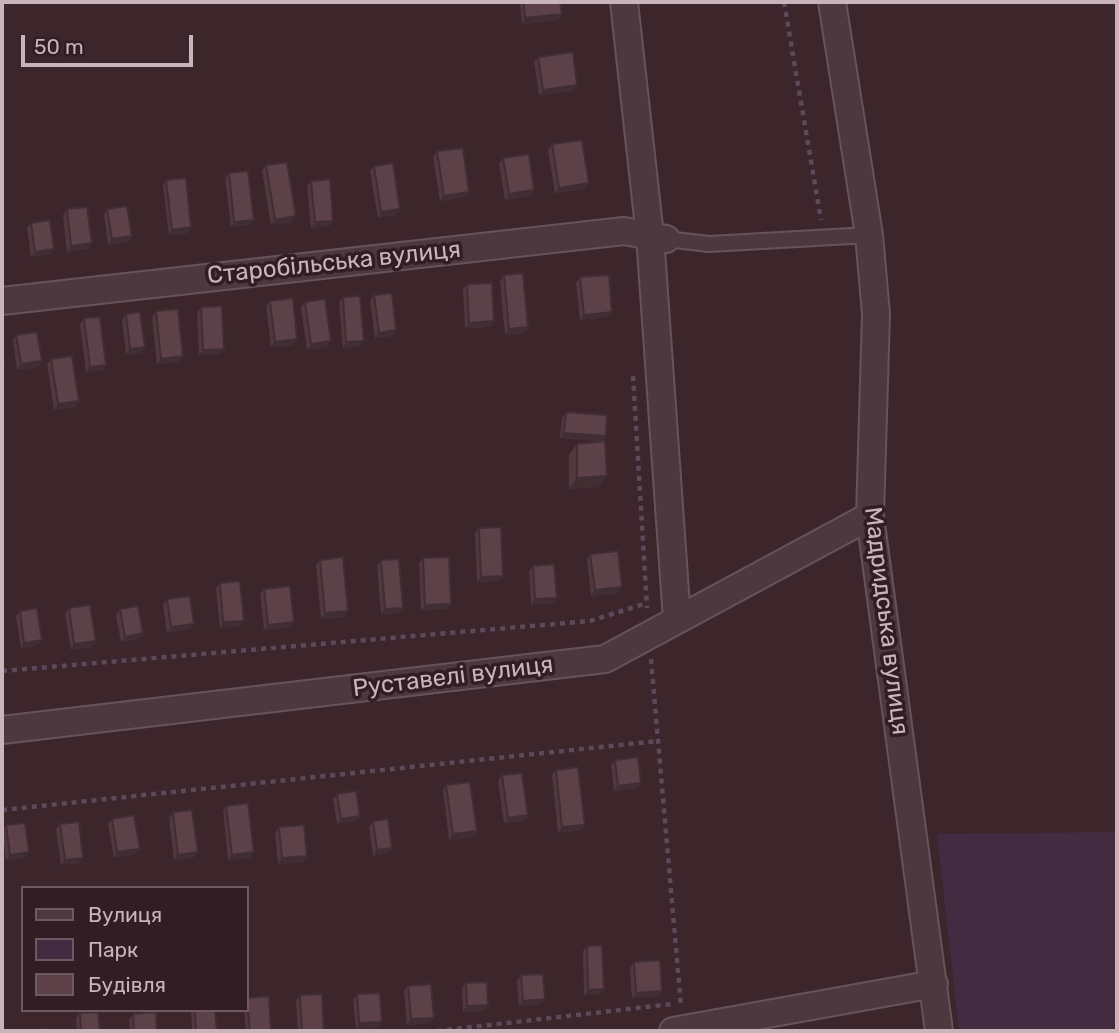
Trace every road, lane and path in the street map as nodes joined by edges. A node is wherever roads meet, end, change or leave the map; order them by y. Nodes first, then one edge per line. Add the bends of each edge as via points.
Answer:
1 (624, 2) edge
2 (784, 2) edge
3 (832, 2) edge
4 (869, 235) junction
5 (658, 238) junction
6 (824, 239) junction
7 (2, 300) edge
8 (633, 370) dead end
9 (870, 516) junction
10 (647, 603) dead end
11 (677, 620) junction
12 (649, 635) junction
13 (2, 671) edge
14 (2, 730) edge
15 (658, 741) junction
16 (2, 810) edge
17 (934, 984) junction
18 (681, 1003) junction
19 (437, 1031) edge
20 (678, 1031) edge
21 (939, 1031) edge

1 - 5 street
2 - 6 path
3 - 4 street, Мадридська вулиця
4 - 6 lane
4 - 9 street, Мадридська вулиця via 876,314
5 - 6 lane via 709,244
5 - 7 street, Старобільська вулиця via 624,231
5 - 11 street
8 - 12 path
9 - 11 street, Руставелі вулиця
9 - 17 street, Мадридська вулиця
10 - 13 path via 590,621
11 - 12 street, Руставелі вулиця
12 - 14 street, Руставелі вулиця via 605,659
12 - 15 path
15 - 16 path
15 - 18 path
17 - 20 street
17 - 21 street, Мадридська вулиця
18 - 19 path
18 - 20 path

